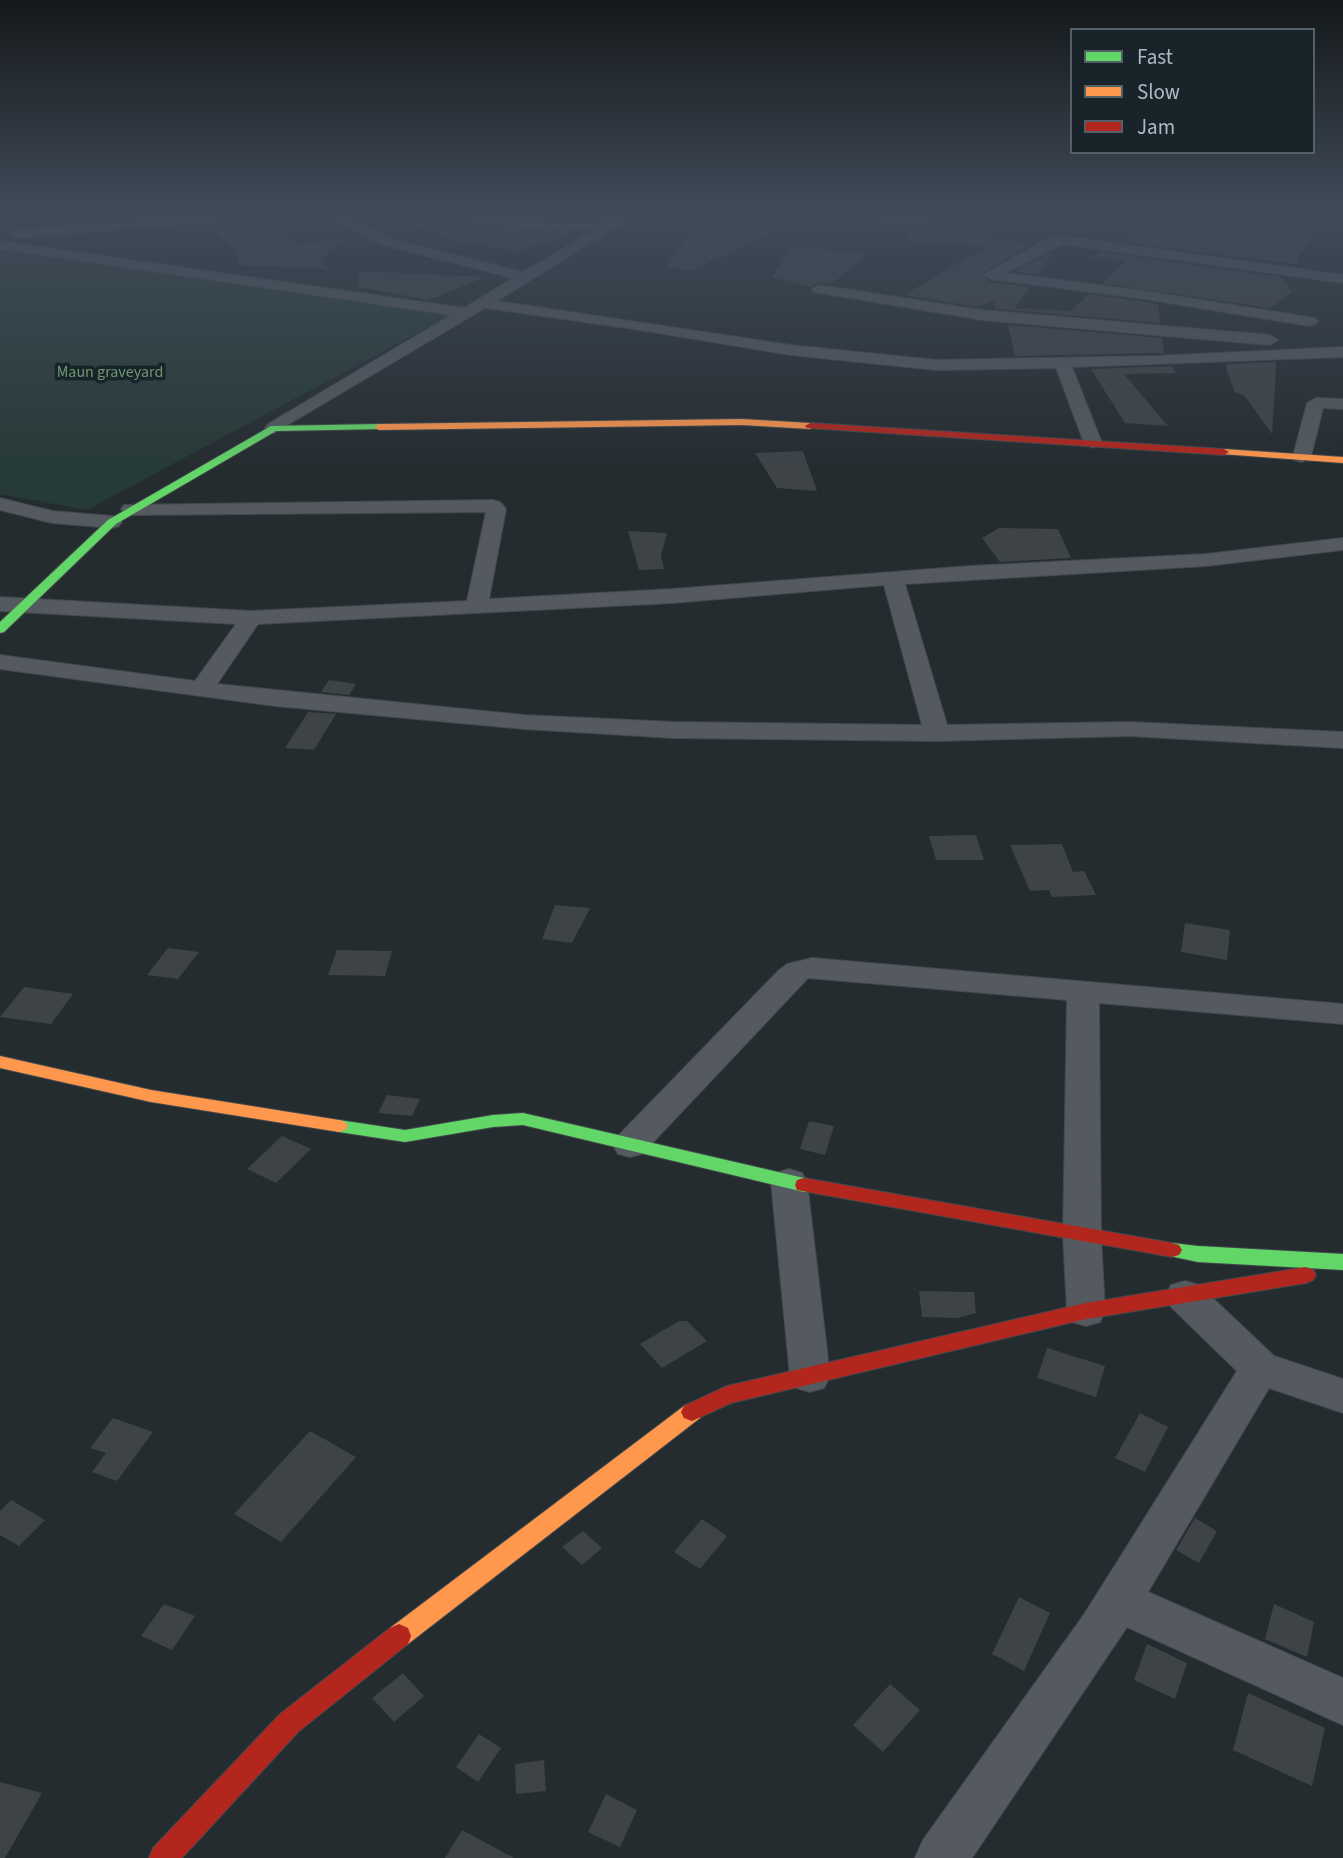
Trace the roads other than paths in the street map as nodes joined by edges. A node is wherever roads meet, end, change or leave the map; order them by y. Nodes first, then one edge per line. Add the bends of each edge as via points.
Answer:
1 (405, 299) edge
2 (490, 299) edge
3 (881, 299) edge
4 (1132, 299) edge
5 (1162, 299) edge
6 (1320, 299) edge
7 (475, 308) junction
8 (1100, 323) junction
9 (1076, 347) junction
10 (1315, 352) junction
11 (1343, 352) edge
12 (1343, 404) edge
13 (274, 428) junction
14 (1093, 443) junction
15 (1302, 456) junction
16 (1343, 460) edge
17 (0, 504) edge
18 (131, 509) junction
19 (0, 517) edge
20 (52, 517) junction
21 (112, 522) junction
22 (1343, 544) edge
23 (893, 579) junction
24 (0, 604) edge
25 (24, 604) junction
26 (477, 607) junction
27 (251, 618) junction
28 (0, 629) edge
29 (0, 662) edge
30 (202, 688) junction
31 (937, 733) junction
32 (1343, 740) edge
33 (1083, 990) junction
34 (1343, 1014) edge
35 (0, 1062) edge
36 (630, 1145) junction
37 (789, 1182) junction
38 (1082, 1236) junction
39 (1343, 1262) edge
40 (1343, 1269) edge
41 (1185, 1296) junction
42 (1086, 1311) junction
43 (1260, 1368) junction
44 (810, 1376) junction
45 (1343, 1396) edge
46 (1119, 1601) junction
47 (1343, 1702) edge
48 (163, 1858) edge
49 (942, 1858) edge

1 - 7 street
2 - 7 street
3 - 9 street via 972,313
4 - 8 street
5 - 6 street via 1308,327
7 - 9 street via 936,365
7 - 13 street
8 - 9 street
8 - 10 street via 1306,343
9 - 10 street via 1202,359
9 - 14 street
10 - 11 street
12 - 15 street via 1316,403
13 - 14 street via 742,422
13 - 18 street
14 - 15 street
15 - 16 street
17 - 20 street
18 - 21 street
18 - 26 street via 494,506
19 - 20 street
20 - 21 street
21 - 25 street
22 - 23 street via 1256,556
23 - 26 street
23 - 31 street
24 - 25 street
25 - 27 street
25 - 28 street
26 - 27 street
27 - 30 street
29 - 30 street
30 - 31 street via 524,722 674,730
31 - 32 street via 1129,729
33 - 34 street
33 - 36 street via 813,968 798,971
33 - 38 street
35 - 36 street via 222,1108 405,1136 500,1118 523,1119
36 - 37 street
37 - 38 street
37 - 44 street
38 - 39 street via 1198,1254
38 - 42 street
40 - 41 street
41 - 42 street
41 - 43 street
42 - 44 street
43 - 45 street
43 - 46 street
44 - 48 street via 727,1395 695,1410 618,1466 289,1723
46 - 47 street
46 - 49 street

